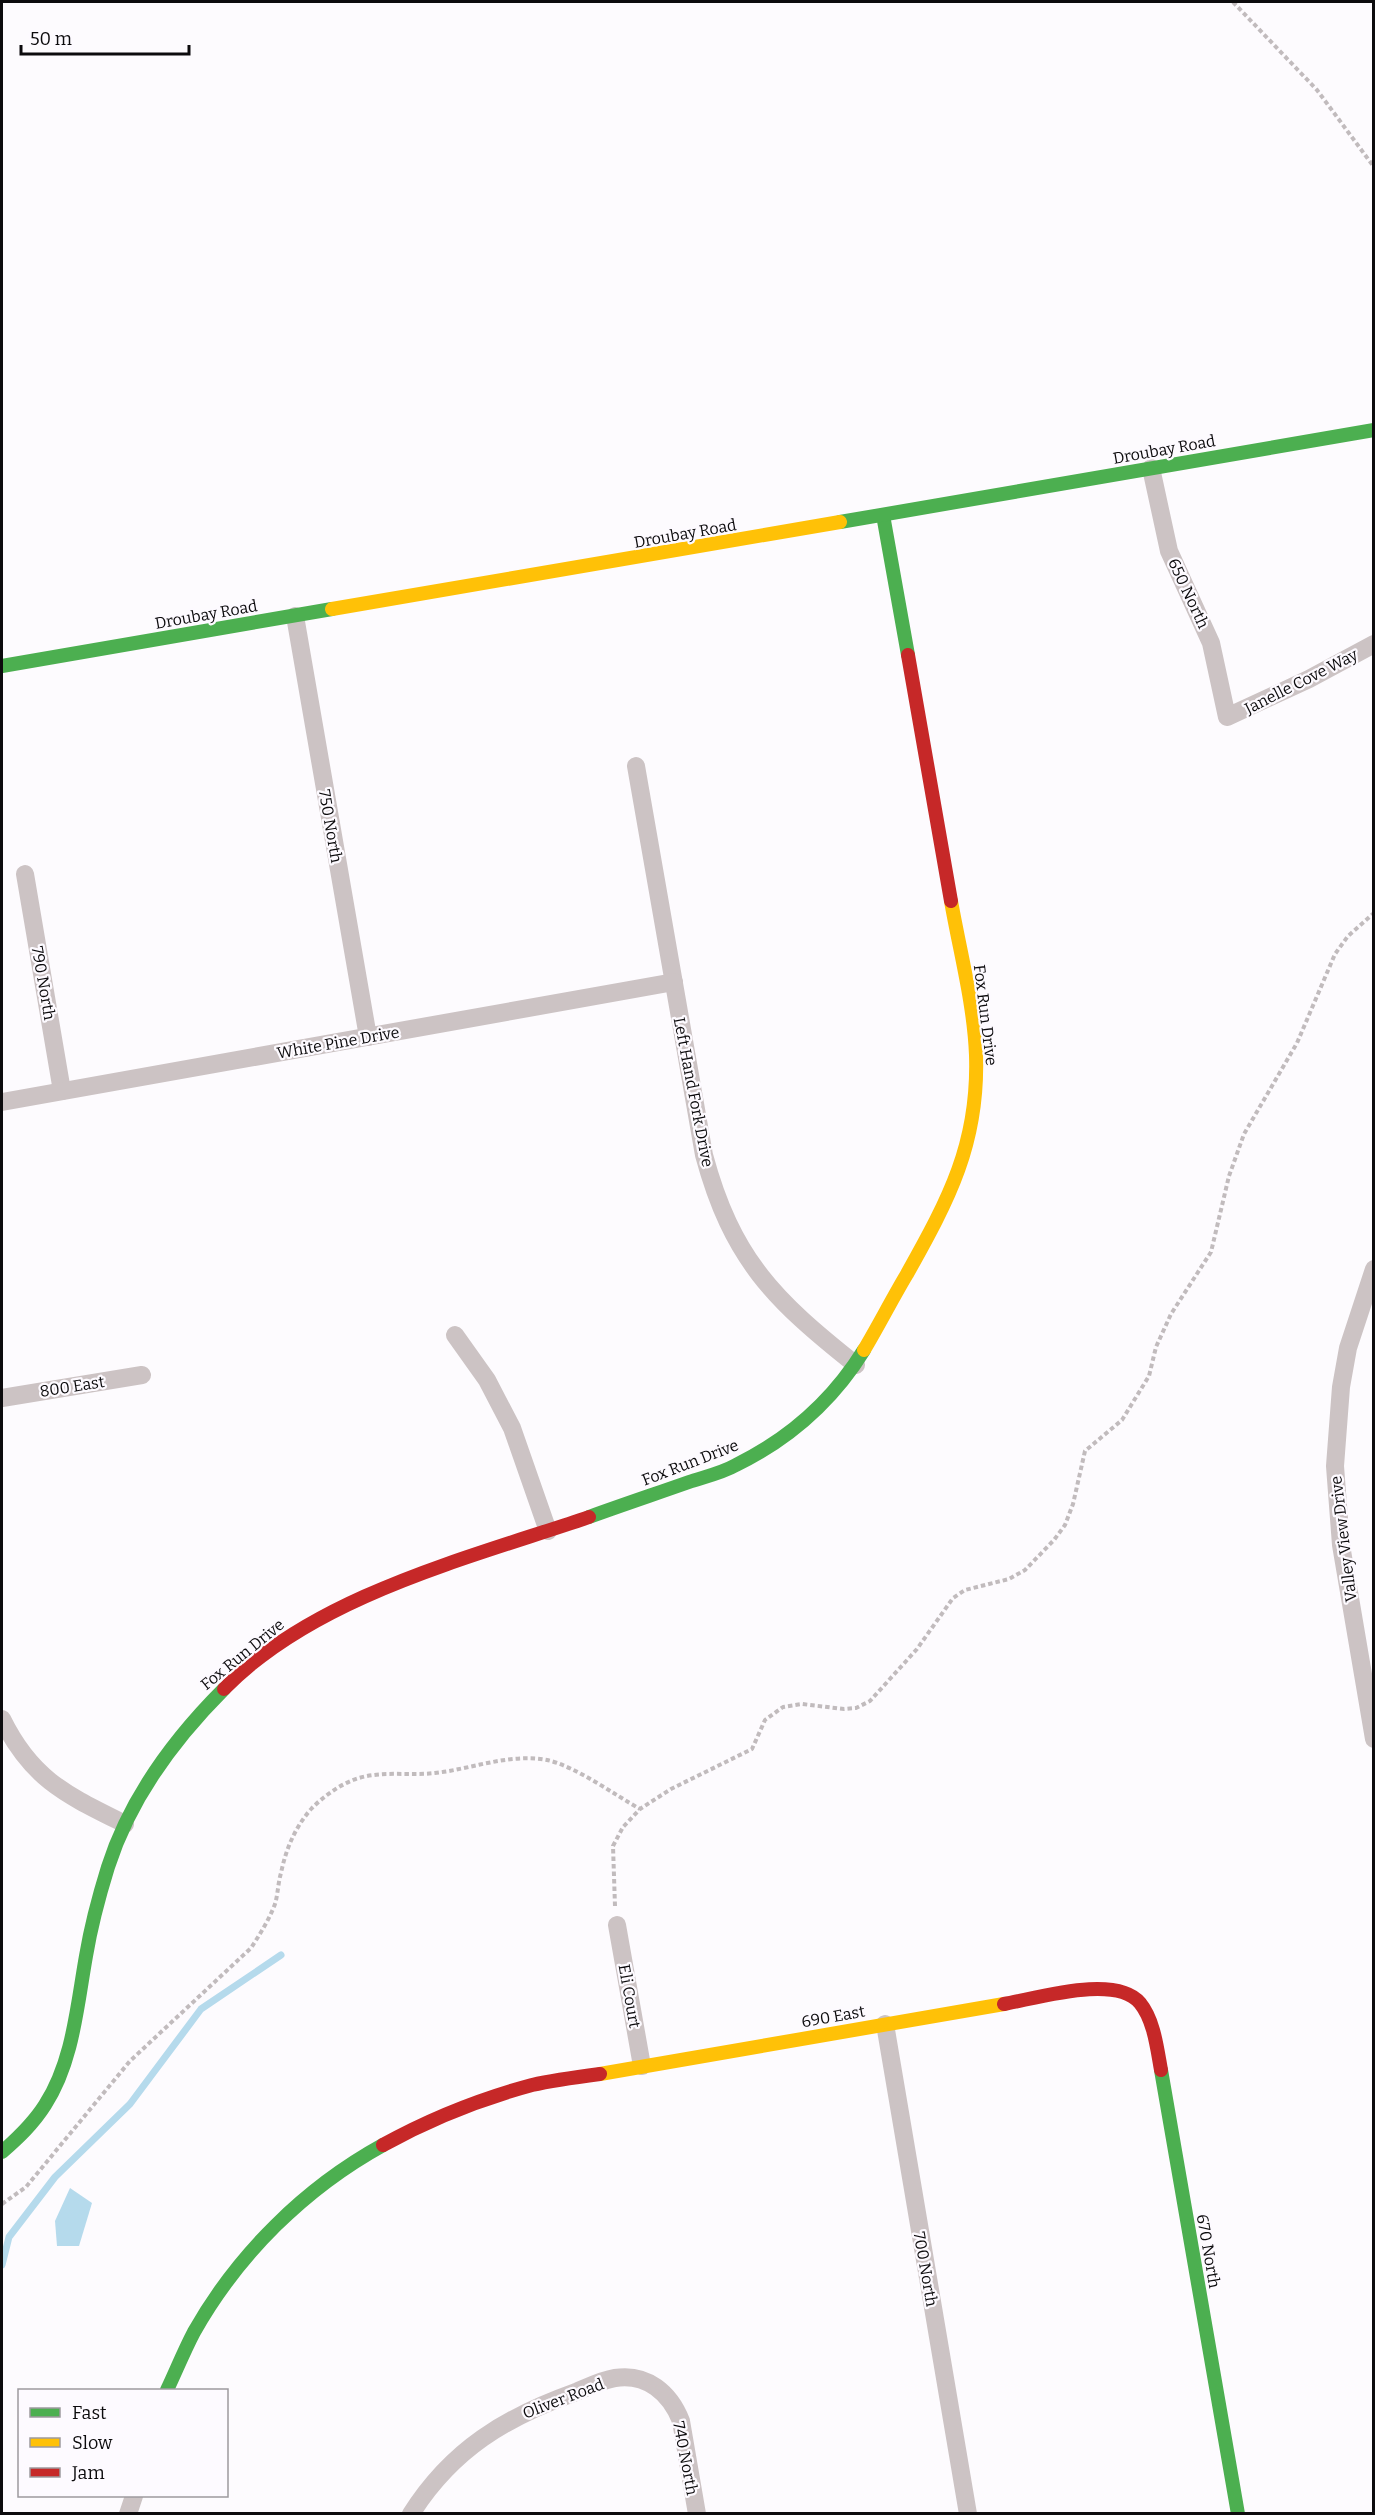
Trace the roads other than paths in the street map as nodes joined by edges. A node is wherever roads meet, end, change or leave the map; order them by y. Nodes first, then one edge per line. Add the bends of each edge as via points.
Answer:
1 (1374, 430) edge
2 (1151, 468) junction
3 (883, 515) junction
4 (295, 616) junction
5 (1374, 644) edge
6 (2, 666) edge
7 (1227, 717) joint
8 (636, 766) dead end
9 (25, 874) dead end
10 (674, 982) junction
11 (368, 1037) junction
12 (62, 1091) junction
13 (2, 1102) edge
14 (1374, 1269) edge
15 (455, 1335) dead end
16 (856, 1365) junction
17 (142, 1375) dead end
18 (2, 1398) edge
19 (548, 1531) junction
20 (2, 1719) edge
21 (1374, 1739) edge
22 (125, 1824) junction
23 (618, 1925) road end
24 (1138, 1998) joint
25 (885, 2024) junction
26 (642, 2066) junction
27 (2, 2152) edge
28 (646, 2380) joint
29 (168, 2389) edge
30 (134, 2497) edge
31 (1232, 2512) edge
32 (128, 2514) edge
33 (411, 2514) edge
34 (697, 2514) edge
35 (968, 2514) edge

1 - 2 street, Droubay Road
2 - 3 street, Droubay Road
2 - 7 street, 650 North via 1169,551 1212,643
3 - 4 street, Droubay Road
3 - 16 street, Fox Run Drive via 975,1037 977,1089 969,1140 952,1190
4 - 6 street, Droubay Road
4 - 11 street, 750 North
5 - 7 street, Janelle Cove Way
8 - 10 street, Left Hand Fork Drive
9 - 12 street, 790 North
10 - 11 street, White Pine Drive
10 - 16 street, Left Hand Fork Drive via 704,1155 725,1218 747,1257 780,1301
11 - 12 street, White Pine Drive
12 - 13 street, White Pine Drive
14 - 21 street, Valley View Drive via 1346,1358 1335,1466 1341,1545
15 - 19 street via 487,1380 512,1428
16 - 19 street, Fox Run Drive via 832,1395 787,1436 735,1466
17 - 18 street, 800 East
19 - 22 street, Fox Run Drive via 371,1592 297,1630 264,1653 203,1708 152,1771
20 - 22 street via 22,1755 44,1778
22 - 27 street, Fox Run Drive via 92,1923 70,2051 62,2074 38,2116
23 - 26 street, Eli Court
24 - 25 street, 690 East via 1115,1989 1096,1988
24 - 31 street, 670 North via 1156,2044
25 - 26 street, 690 East
25 - 35 street, 700 North
26 - 29 street, 690 East via 533,2085 460,2106 359,2158 273,2229 226,2284 189,2344
28 - 33 street, Oliver Road via 614,2378 513,2418 454,2462 435,2480
28 - 34 street, 740 North via 676,2408 681,2421
30 - 32 street

